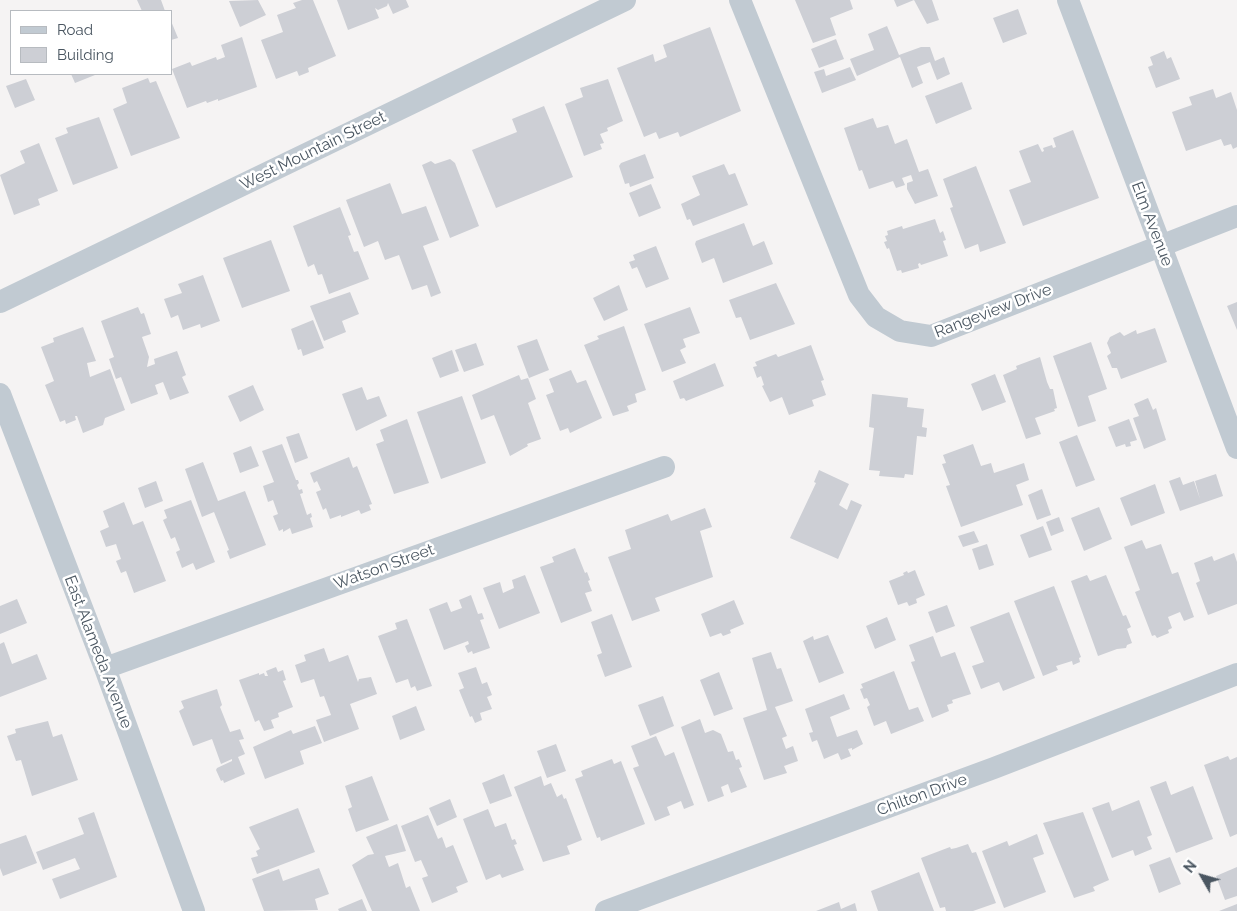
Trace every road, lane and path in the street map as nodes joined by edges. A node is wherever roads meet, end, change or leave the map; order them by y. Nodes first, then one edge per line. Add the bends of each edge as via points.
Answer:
1 (626, 0) edge
2 (740, 0) edge
3 (1068, 0) edge
4 (1237, 216) edge
5 (1160, 244) junction
6 (0, 302) edge
7 (0, 394) edge
8 (1237, 448) edge
9 (664, 467) dead end
10 (105, 668) junction
11 (1237, 674) edge
12 (194, 911) edge
13 (606, 911) edge

1 - 6 street, West Mountain Street
2 - 5 street, Rangeview Drive via 858,295 876,317 900,332 931,336
3 - 5 street, Elm Avenue
4 - 5 street, Rangeview Drive
5 - 8 street, Elm Avenue
7 - 10 street, East Alameda Avenue
9 - 10 street, Watson Street
10 - 12 street, East Alameda Avenue
11 - 13 street, Chilton Drive via 985,772

